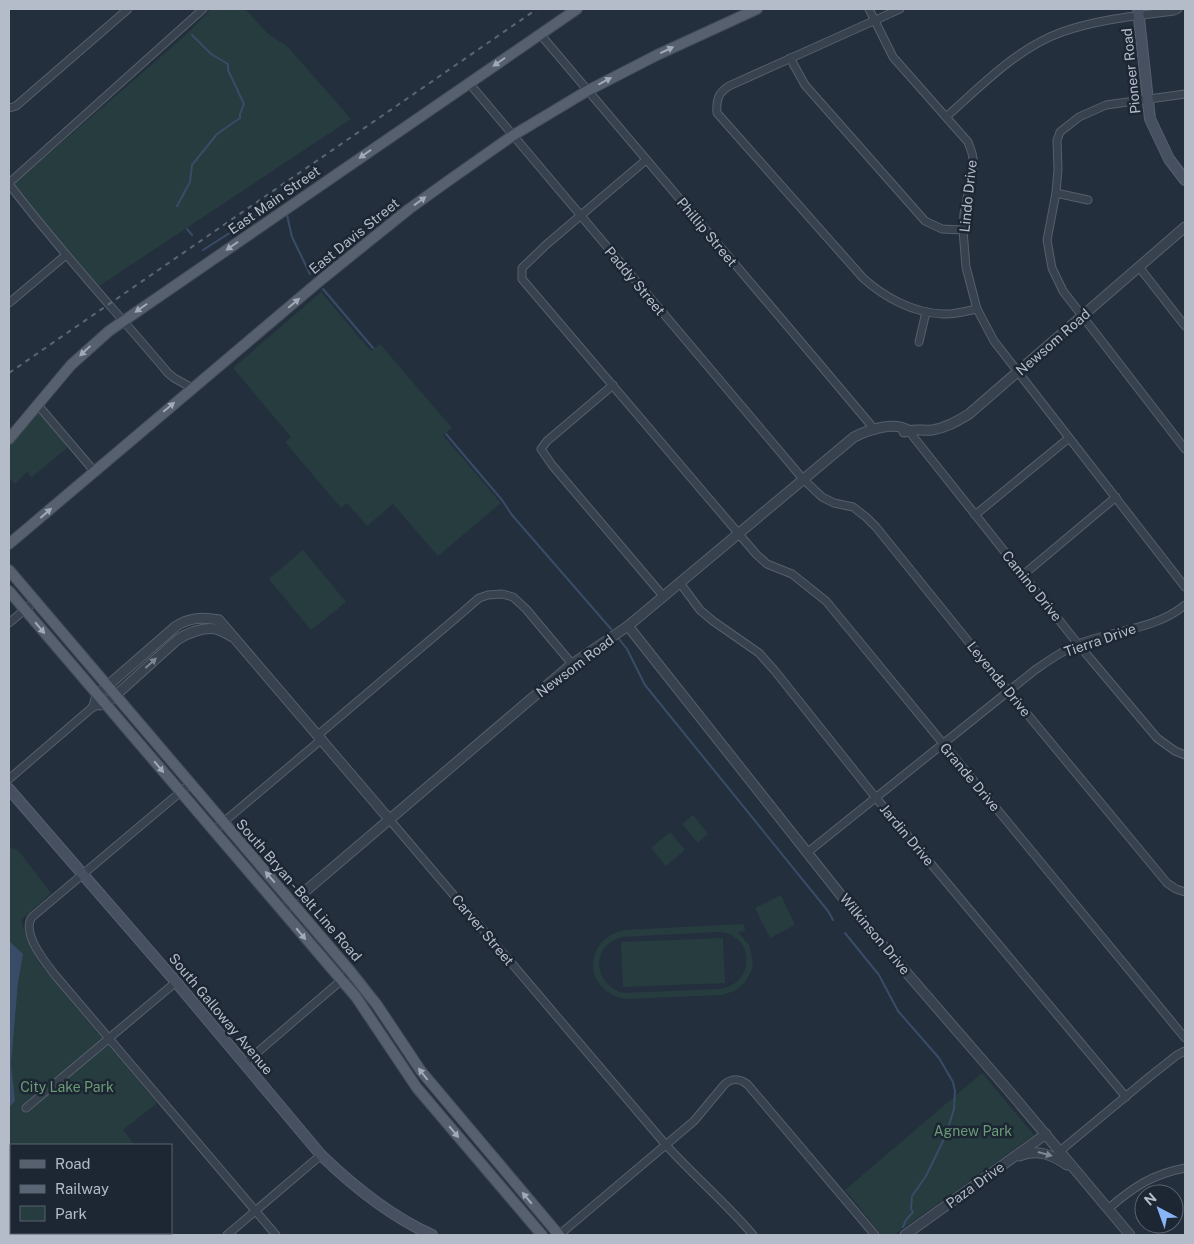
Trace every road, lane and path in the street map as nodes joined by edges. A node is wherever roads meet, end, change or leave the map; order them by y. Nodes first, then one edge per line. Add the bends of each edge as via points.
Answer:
1 (128, 9) edge
2 (202, 9) edge
3 (577, 9) edge
4 (757, 9) edge
5 (869, 9) edge
6 (900, 9) edge
7 (1178, 9) edge
8 (1138, 12) edge
9 (874, 20) junction
10 (540, 34) junction
11 (790, 58) junction
12 (469, 83) junction
13 (587, 91) junction
14 (1185, 94) edge
15 (1148, 100) junction
16 (9, 108) edge
17 (946, 117) junction
18 (512, 136) junction
19 (646, 160) junction
20 (1185, 180) edge
21 (9, 184) edge
22 (1056, 193) junction
23 (1088, 200) dead end
24 (580, 216) junction
25 (1185, 227) edge
26 (964, 230) junction
27 (66, 255) junction
28 (1139, 267) junction
29 (87, 280) junction
30 (9, 303) edge
31 (977, 309) junction
32 (926, 312) junction
33 (1082, 317) junction
34 (123, 320) junction
35 (1185, 326) edge
36 (919, 342) dead end
37 (1018, 372) junction
38 (613, 385) junction
39 (192, 388) junction
40 (38, 404) junction
41 (875, 430) junction
42 (908, 430) junction
43 (1069, 438) junction
44 (9, 439) edge
45 (1185, 449) edge
46 (94, 471) junction
47 (803, 479) junction
48 (1116, 497) junction
49 (974, 515) junction
50 (739, 533) junction
51 (9, 544) edge
52 (9, 570) edge
53 (1023, 575) junction
54 (680, 583) junction
55 (1185, 587) edge
56 (9, 591) edge
57 (664, 597) junction
58 (35, 600) junction
59 (1185, 605) edge
60 (24, 610) junction
61 (9, 623) edge
62 (628, 626) junction
63 (234, 637) junction
64 (1078, 644) junction
65 (572, 664) junction
66 (107, 687) junction
67 (1009, 692) junction
68 (97, 695) junction
69 (115, 696) junction
70 (104, 704) junction
71 (94, 706) junction
72 (148, 735) junction
73 (320, 737) junction
74 (138, 743) junction
75 (943, 745) junction
76 (1185, 755) edge
77 (9, 780) edge
78 (190, 784) junction
79 (9, 789) edge
80 (180, 792) junction
81 (876, 798) junction
82 (389, 819) junction
83 (223, 822) junction
84 (213, 831) junction
85 (808, 852) junction
86 (253, 857) junction
87 (243, 866) junction
88 (82, 874) junction
89 (1185, 892) edge
90 (292, 902) junction
91 (282, 911) junction
92 (351, 972) junction
93 (341, 980) junction
94 (176, 982) junction
95 (109, 1038) junction
96 (1185, 1038) edge
97 (1185, 1051) edge
98 (245, 1063) junction
99 (1126, 1097) junction
100 (26, 1108) dead end
101 (1046, 1134) junction
102 (666, 1146) junction
103 (1060, 1151) junction
104 (321, 1155) junction
105 (1012, 1159) junction
106 (1185, 1168) edge
107 (1076, 1170) junction
108 (512, 1180) junction
109 (502, 1189) junction
110 (1108, 1209) junction
111 (256, 1210) junction
112 (227, 1235) edge
113 (276, 1235) edge
114 (432, 1235) edge
115 (542, 1235) edge
116 (559, 1235) edge
117 (752, 1235) edge
118 (875, 1235) edge
119 (905, 1235) edge
120 (1130, 1235) edge

1 - 16 street via 16,106
2 - 21 street
3 - 10 main road, East Main Street
13 -> 4 main road, East Davis Street
5 - 9 street, Lindo Drive
6 - 9 street
7 - 8 street
8 - 15 main road, Pioneer Road
8 - 17 street via 1062,32 1037,44 1014,58
9 - 11 street
9 - 17 street, Lindo Drive via 893,57
10 -> 12 main road, East Main Street
10 - 13 street, Phillip Street
11 - 26 street via 805,85 925,221 942,230
11 - 32 street via 722,90 716,100 717,113 863,278 900,304
12 - 18 street, Paddy Street
12 -> 34 main road, East Main Street
13 - 18 main road, East Davis Street
13 - 19 street, Phillip Street
14 - 15 street
15 - 20 main road, Pioneer Road via 1150,119 1159,140
15 - 22 street via 1106,105 1080,117 1060,132
17 - 26 street, Lindo Drive via 968,142 974,164
18 - 24 street, Paddy Street
39 -> 18 main road, East Davis Street via 409,209
19 - 24 street
19 - 41 street, Phillip Street
21 - 27 street
22 - 23 street
22 - 33 street via 1047,240 1049,254 1062,291
24 - 38 street, Grande Drive via 522,268 522,279
24 - 47 street, Paddy Street
25 - 28 street, Newsom Road
26 - 31 street, Lindo Drive via 966,267
27 - 29 street
27 - 30 street
28 - 33 street, Newsom Road
28 - 35 street
29 - 34 street
29 - 34 street via 90,290 114,316
31 - 32 street via 944,314
31 - 37 street, Lindo Drive via 994,341
32 - 36 street
33 - 37 street, Newsom Road
33 - 45 street
34 - 39 street via 168,373
34 -> 40 main road, East Main Street via 71,364
37 - 42 street, Newsom Road via 953,423 931,430
37 - 43 street, Lindo Drive
38 - 50 street, Grande Drive
38 - 57 street via 541,449
46 -> 39 main road, East Davis Street
40 - 44 main road, East Main Street
40 - 46 street
41 - 42 street, Newsom Road via 903,427
41 - 47 street, Newsom Road via 854,437
42 - 49 street, Camino Drive
43 - 48 street, Lindo Drive
43 - 49 street
51 -> 46 main road, East Davis Street
47 - 50 street, Newsom Road
47 - 67 street, Leyenda Drive via 822,497 852,507 876,527
48 - 53 street
48 - 55 street, Lindo Drive
49 - 53 street, Camino Drive
50 - 54 street, Newsom Road
50 - 75 street, Grande Drive via 767,564 792,574 826,600
52 - 58 main road, South Bryan - Belt Line Road
53 - 64 street, Camino Drive
54 - 57 street, Newsom Road
54 - 81 street, Jardin Drive via 700,610 759,653 770,665
56 - 60 main road, South Bryan - Belt Line Road
57 - 62 street, Newsom Road
58 - 60 street
58 - 66 main road, South Bryan - Belt Line Road
59 - 64 street, Tierra Drive via 1154,623
60 - 61 street
60 -> 68 main road, South Bryan - Belt Line Road
62 - 65 street, Newsom Road
62 - 85 street, Wilkinson Drive
63 - 66 street, Carver Street via 219,620 184,621
69 -> 63 street via 184,635 216,629
63 - 73 street, Carver Street
64 - 67 street, Tierra Drive via 1060,653
64 - 76 street, Camino Drive via 1157,738
65 - 73 street via 513,597 488,594 479,598
65 - 82 street, Newsom Road
66 - 68 street
66 - 69 main road, South Bryan - Belt Line Road
67 - 75 street, Tierra Drive
67 - 89 street, Leyenda Drive via 1167,883
68 - 70 main road, South Bryan - Belt Line Road
68 - 71 street
69 - 70 street
69 - 72 main road, South Bryan - Belt Line Road
70 - 71 street
70 - 74 main road, South Bryan - Belt Line Road
71 - 77 street
72 - 74 main road
72 - 78 main road, South Bryan - Belt Line Road
73 - 82 street, Carver Street
73 - 83 street
74 -> 80 main road, South Bryan - Belt Line Road
75 - 81 street, Tierra Drive
75 - 96 street, Grande Drive
78 - 80 street
78 - 83 main road, South Bryan - Belt Line Road
79 - 88 main road, South Galloway Avenue
80 - 84 main road, South Bryan - Belt Line Road
80 - 88 street
81 - 85 street, Tierra Drive
81 - 99 street, Jardin Drive
82 - 90 street, Newsom Road
82 - 102 street, Carver Street
83 - 84 street
83 - 86 main road, South Bryan - Belt Line Road
84 - 87 main road, South Bryan - Belt Line Road
85 - 101 street, Wilkinson Drive via 855,913
86 - 87 main road
90 -> 86 main road, South Bryan - Belt Line Road
87 - 91 main road, South Bryan - Belt Line Road
88 - 94 main road, South Galloway Avenue
88 - 95 street via 29,921 30,932 55,976
90 - 91 street, Newsom Road
90 - 92 main road, South Bryan - Belt Line Road
91 -> 93 main road, South Bryan - Belt Line Road
92 - 93 street
108 -> 92 main road, South Bryan - Belt Line Road via 421,1072
93 - 98 street
93 -> 109 main road, South Bryan - Belt Line Road via 366,1011 417,1088
94 - 95 street
94 - 98 main road, South Galloway Avenue
95 - 100 street
95 - 111 street
97 - 99 street
98 - 104 main road, South Galloway Avenue
99 - 103 street
101 - 103 street, Wilkinson Drive
101 - 105 street, Paza Drive
102 - 116 street
102 - 117 street, Carver Street
102 - 118 street via 699,1117 726,1083 739,1080 748,1084
103 - 107 street, Wilkinson Drive
104 - 111 street
104 - 114 main road, South Galloway Avenue via 366,1195
105 -> 107 street via 1039,1152
105 - 119 street, Paza Drive
106 - 110 street via 1149,1179
107 - 110 street, Wilkinson Drive
108 - 109 main road
116 -> 108 main road, South Bryan - Belt Line Road
109 - 115 main road, South Bryan - Belt Line Road
110 - 120 street, Wilkinson Drive
111 - 112 street
111 - 113 street

